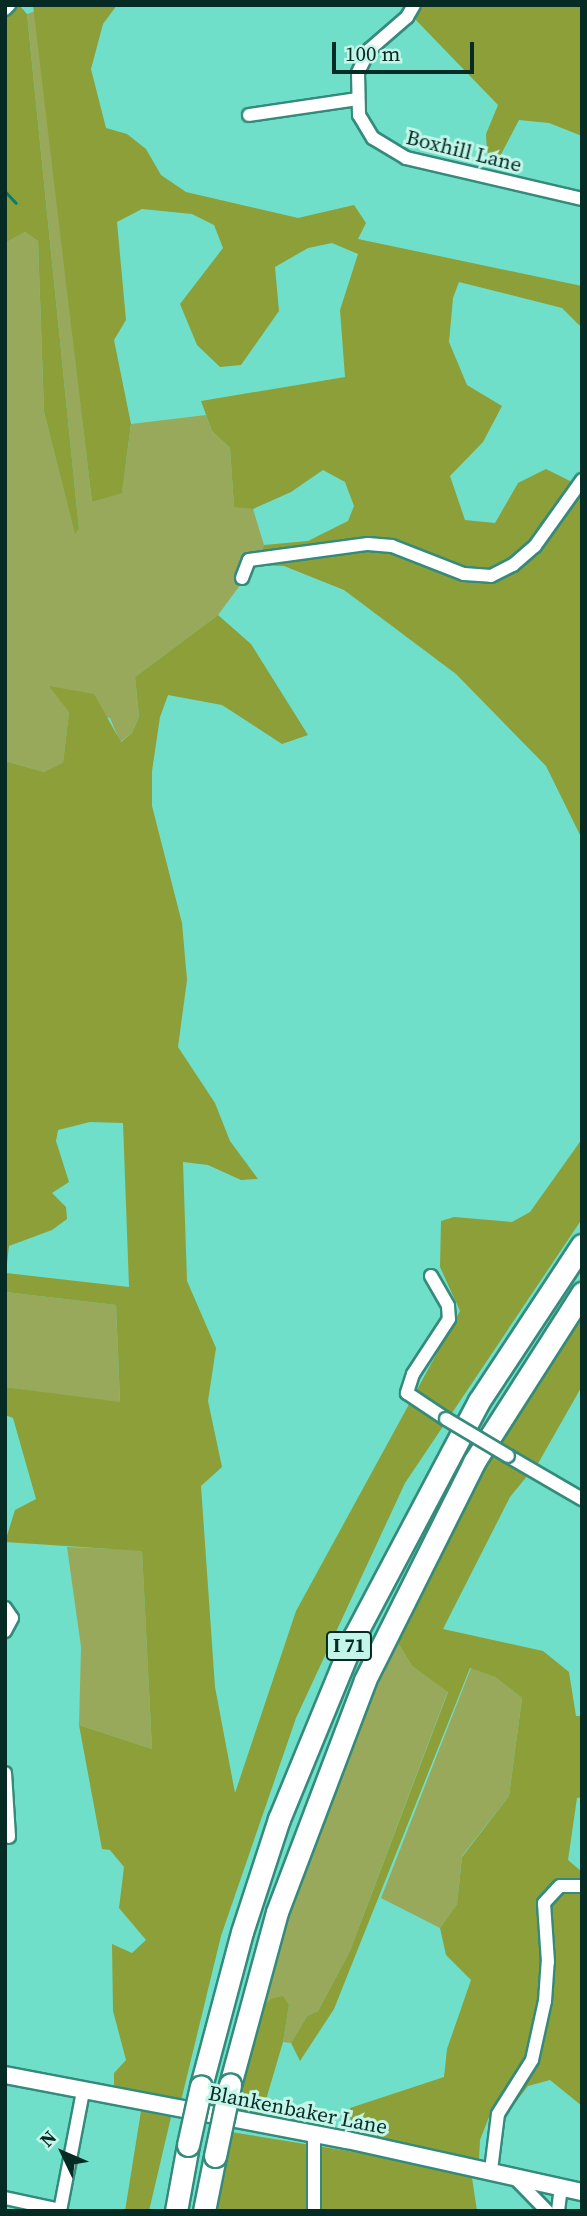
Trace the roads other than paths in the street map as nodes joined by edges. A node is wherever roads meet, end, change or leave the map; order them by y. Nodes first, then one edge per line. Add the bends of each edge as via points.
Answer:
1 (414, 5) edge
2 (357, 99) junction
3 (249, 115) dead end
4 (582, 199) edge
5 (582, 480) edge
6 (242, 578) dead end
7 (582, 1245) edge
8 (431, 1276) dead end
9 (582, 1293) edge
10 (582, 1499) edge
11 (5, 1608) edge
12 (5, 1632) edge
13 (5, 1773) edge
14 (9, 1837) dead end
15 (582, 1886) edge
16 (5, 2076) edge
17 (83, 2091) junction
18 (314, 2135) junction
19 (491, 2170) junction
20 (512, 2175) junction
21 (561, 2187) junction
22 (582, 2192) edge
23 (5, 2198) edge
24 (60, 2211) edge
25 (176, 2211) edge
26 (204, 2211) edge
27 (314, 2211) edge
28 (547, 2211) edge
29 (558, 2211) edge

1 - 2 street, Boxhill Lane via 363,60 355,86
2 - 3 street
2 - 4 street, Boxhill Lane via 368,132 396,155
5 - 6 street via 535,546 491,576 464,574 392,545 368,544 249,560
7 - 25 highway, I 71, bridge via 472,1412 354,1637 275,1832 242,1932 201,2086
8 - 10 street, bridge via 448,1306 449,1319 413,1374 407,1393
9 - 26 highway, I 71, bridge via 469,1472 365,1680 277,1912 230,2085
11 - 12 street via 12,1618
13 - 14 street
15 - 19 street via 560,1886 544,1903 545,2001 532,2060 498,2114
16 - 17 street, Blankenbaker Lane
17 - 18 street, Blankenbaker Lane
17 - 24 street
18 - 19 street, Blankenbaker Lane
18 - 27 street
19 - 20 street, Blankenbaker Lane
20 - 21 street, Blankenbaker Lane
20 - 28 street
21 - 22 street, Blankenbaker Lane
21 - 29 street
23 - 24 street

